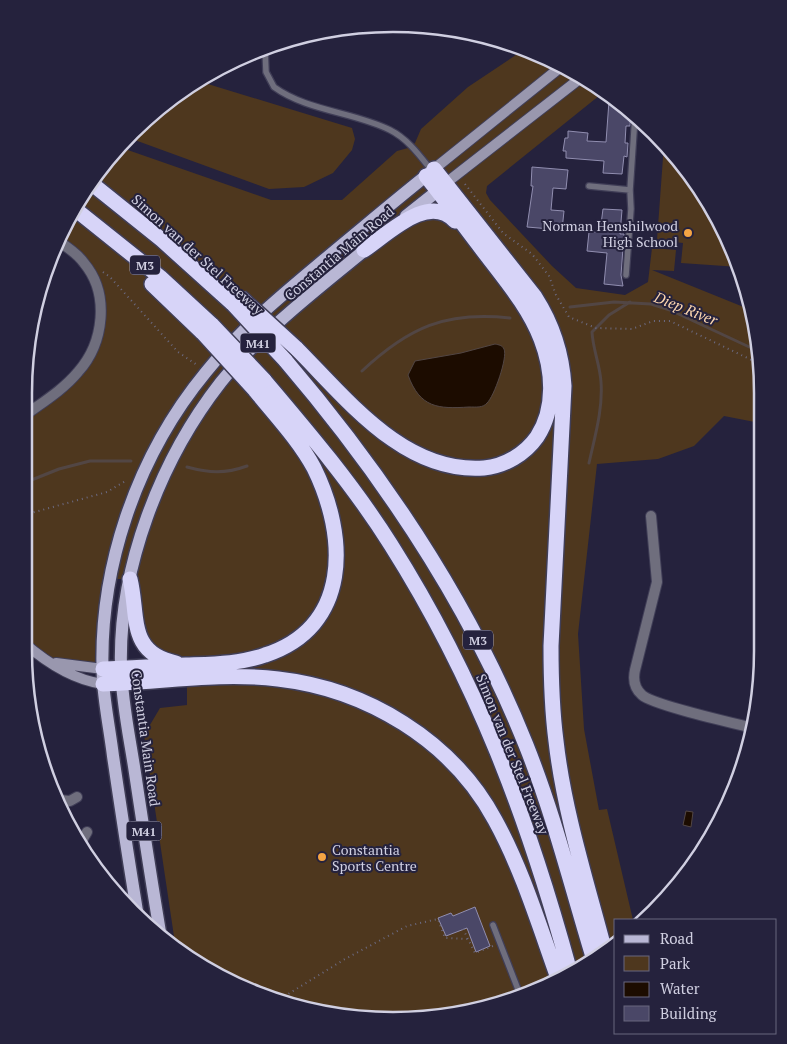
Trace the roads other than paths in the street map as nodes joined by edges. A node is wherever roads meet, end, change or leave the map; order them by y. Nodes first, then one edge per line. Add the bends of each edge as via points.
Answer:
1 (265, 56) edge
2 (555, 71) edge
3 (576, 82) edge
4 (634, 124) edge
5 (431, 172) junction
6 (589, 186) dead end
7 (442, 187) junction
8 (97, 188) edge
9 (630, 190) junction
10 (81, 214) edge
11 (77, 220) edge
12 (64, 246) edge
13 (364, 250) junction
14 (484, 251) junction
15 (626, 275) dead end
16 (236, 300) junction
17 (207, 329) junction
18 (260, 385) junction
19 (32, 410) edge
20 (651, 516) dead end
21 (130, 579) junction
22 (32, 648) edge
23 (52, 662) junction
24 (187, 665) junction
25 (103, 668) junction
26 (121, 668) junction
27 (122, 683) junction
28 (104, 684) junction
29 (747, 726) edge
30 (78, 797) dead end
31 (66, 801) edge
32 (87, 832) dead end
33 (84, 837) edge
34 (136, 904) edge
35 (159, 925) edge
36 (493, 925) dead end
37 (603, 944) edge
38 (592, 952) edge
39 (568, 966) edge
40 (556, 972) edge
41 (518, 989) edge

1 - 5 lane via 266,72 274,87 313,104 391,130 406,141
2 - 5 main road, Constantia Main Road / M41
3 - 7 main road, Constantia Main Road / M41
4 - 9 lane
5 - 7 highway
5 - 25 main road, Constantia Main Road / M41 via 240,333 179,408 144,473 118,544 106,609
6 - 9 lane
7 - 13 main road, Constantia Main Road / M41
7 - 14 highway
7 - 37 highway via 535,297 546,314 562,359 564,396 551,646 552,686 556,742 564,789
8 - 16 highway, Simon van der Stel Freeway / M3 via 162,240 202,267
9 - 15 lane
10 - 17 highway, M3 via 160,277
11 - 17 highway
12 - 19 street via 76,254 93,276 101,317 93,349 79,371
13 - 14 highway via 415,215 434,209 449,216
13 - 21 main road, Constantia Main Road / M41 via 254,347 222,381 196,417 158,486 144,523
14 - 16 highway, bridge via 541,339 551,386 544,426 534,441 518,456 492,467 467,469 433,462 406,448 363,415 296,348
16 - 38 highway, Simon van der Stel Freeway / M3, bridge via 384,484 450,588 484,652 526,744 564,852
17 - 18 highway, bridge
18 - 24 highway via 323,488 336,537 337,565 332,593 317,621 292,643 264,656
18 - 39 highway, Simon van der Stel Freeway / M3 via 311,436 390,544 451,651 480,708 517,800 539,862
20 - 29 street via 657,582 634,670 637,690 652,701
21 - 24 highway via 136,625 144,644 161,658
21 - 26 main road, Constantia Main Road / M41
22 - 23 main road
23 - 25 main road
23 - 28 main road via 87,682
24 - 26 highway
25 - 26 highway
25 - 28 main road, Constantia Main Road / M41
26 - 27 main road, Constantia Main Road / M41
27 - 28 highway
27 - 35 main road, Constantia Main Road / M41
27 - 40 highway via 276,678 347,694 408,726 442,752 473,786 494,818 513,855
28 - 34 main road, Constantia Main Road / M41
30 - 31 street
32 - 33 street
36 - 41 lane

